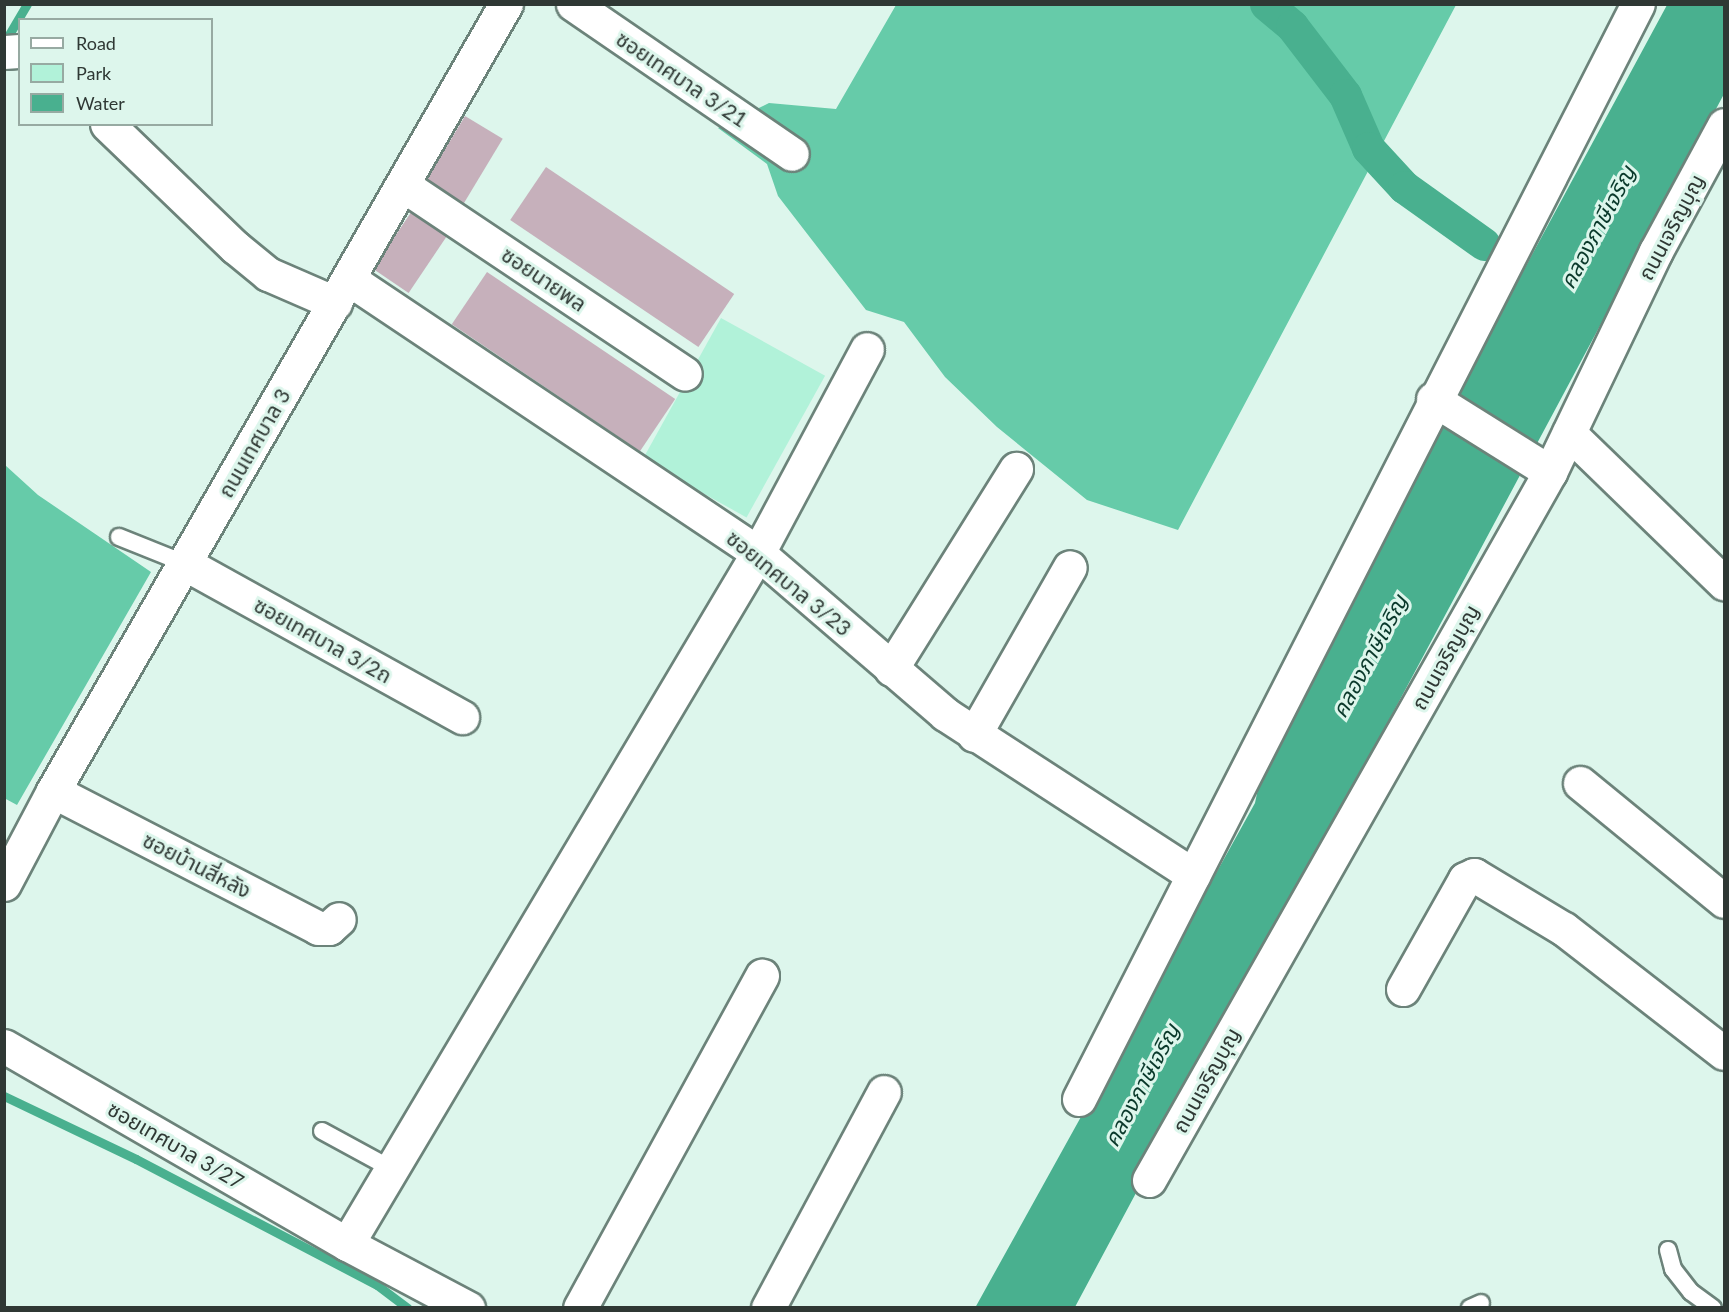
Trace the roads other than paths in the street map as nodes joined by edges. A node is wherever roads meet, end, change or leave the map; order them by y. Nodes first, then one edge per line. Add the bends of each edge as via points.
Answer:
1 (506, 4) edge
2 (573, 4) edge
3 (1638, 4) edge
4 (1725, 125) edge
5 (109, 126) edge
6 (792, 154) dead end
7 (403, 184) junction
8 (342, 291) junction
9 (867, 349) dead end
10 (685, 374) dead end
11 (1439, 403) junction
12 (1569, 433) junction
13 (1542, 467) junction
14 (1016, 469) dead end
15 (119, 537) dead end
16 (758, 553) junction
17 (184, 563) junction
18 (1070, 567) dead end
19 (1725, 583) edge
20 (891, 669) junction
21 (462, 717) dead end
22 (974, 735) junction
23 (1580, 783) dead end
24 (52, 791) junction
25 (1193, 875) junction
26 (4, 884) edge
27 (1725, 901) edge
28 (339, 919) dead end
29 (762, 975) dead end
30 (1403, 989) dead end
31 (4, 1046) edge
32 (1725, 1053) edge
33 (884, 1092) dead end
34 (1079, 1099) dead end
35 (322, 1131) dead end
36 (392, 1169) junction
37 (1149, 1180) dead end
38 (347, 1244) junction
39 (1668, 1250) dead end
40 (468, 1308) edge
41 (580, 1308) edge
42 (768, 1308) edge
43 (1713, 1308) edge

1 - 7 street, ถนนเทศบาล 3
2 - 6 street, ซอยเทศบาล 3/21
3 - 11 street
4 - 12 street, ถนนเจริญบุญ via 1656,251
5 - 8 street, ซอยเทศบาล 3/23 via 268,274
7 - 8 street, ถนนเทศบาล 3
7 - 10 street, ซอยนายพล
8 - 16 street, ซอยเทศบาล 3/23
8 - 17 street, ถนนเทศบาล 3
9 - 16 street
11 - 13 street
11 - 25 street
12 - 13 street, ถนนเจริญบุญ
12 - 19 street
13 - 37 street, ถนนเจริญบุญ
14 - 20 street
15 - 17 lane
16 - 20 street, ซอยเทศบาล 3/23
16 - 36 street
17 - 21 street, ซอยเทศบาล 3/2ถ
17 - 24 street, ถนนเทศบาล 3
18 - 22 street
20 - 22 street, ซอยเทศบาล 3/23
22 - 25 street, ซอยเทศบาล 3/23
23 - 27 street
24 - 26 street, ถนนเทศบาล 3
24 - 28 street, ซอยบ้านสี่หลัง via 318,928 329,928
25 - 34 street
29 - 41 street
30 - 32 street via 1465,879 1474,875 1564,929
31 - 38 street, ซอยเทศบาล 3/27
33 - 42 street
35 - 36 lane
36 - 38 street
38 - 40 street, ซอยเทศบาล 3/27
39 - 43 lane via 1673,1269 1691,1292

